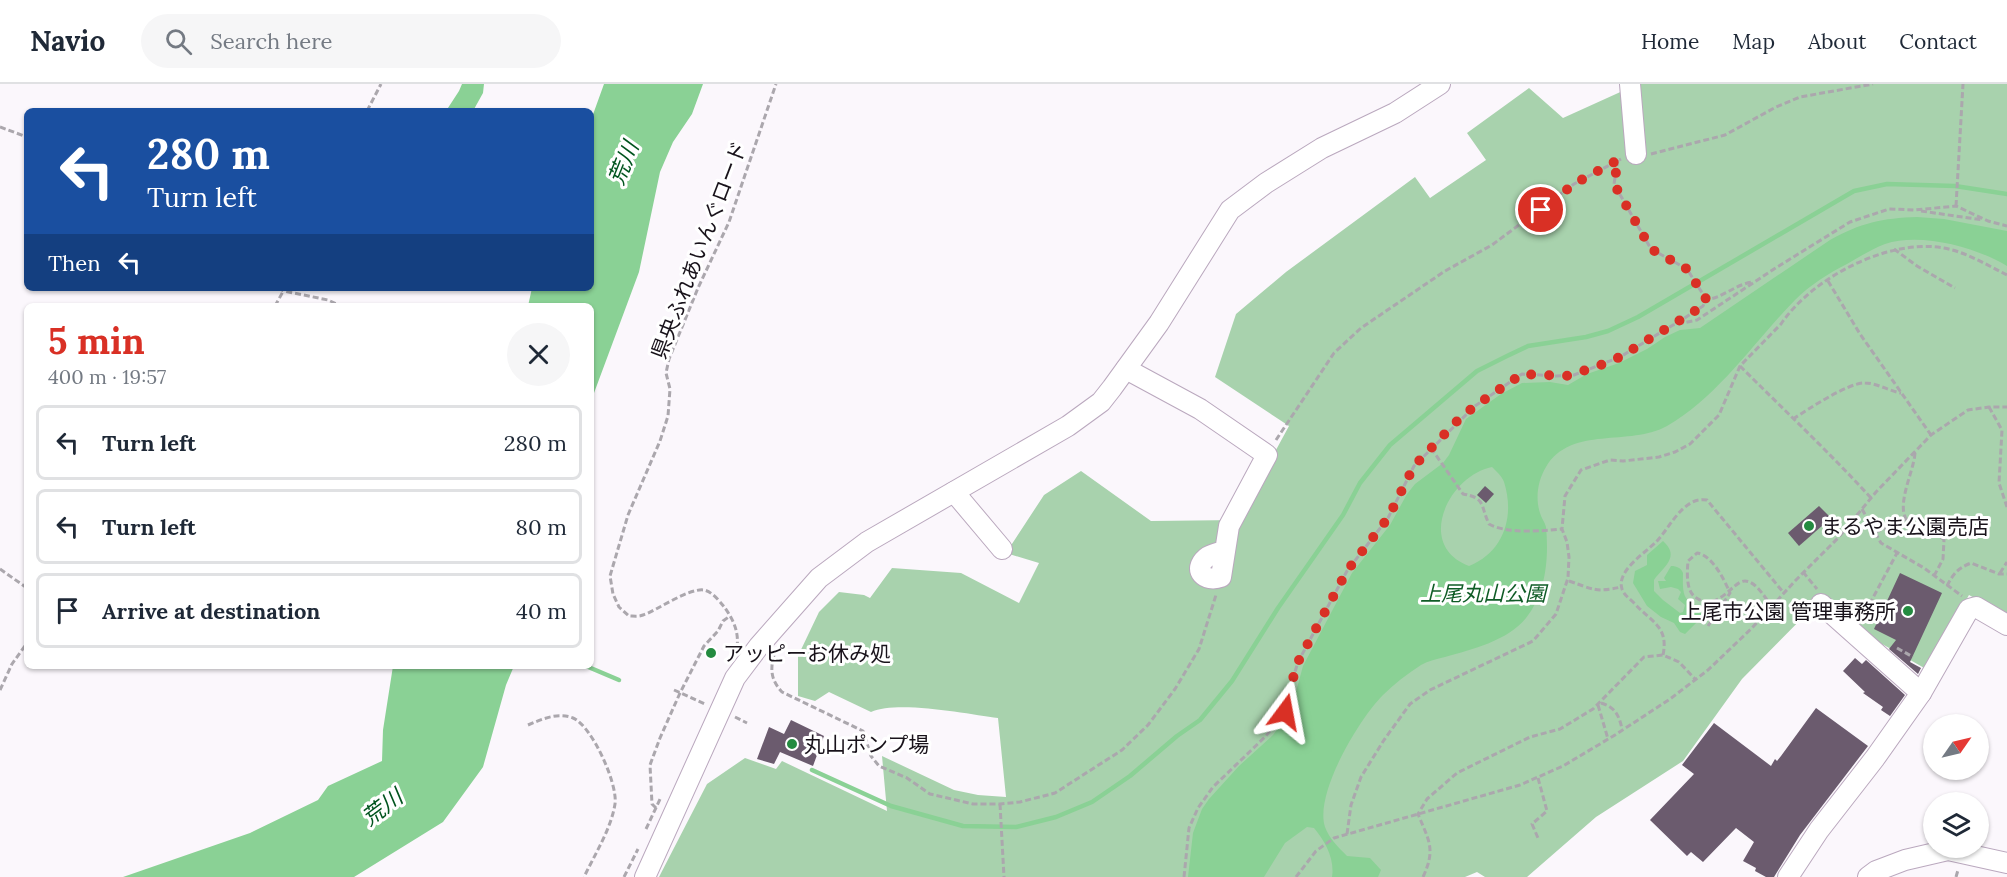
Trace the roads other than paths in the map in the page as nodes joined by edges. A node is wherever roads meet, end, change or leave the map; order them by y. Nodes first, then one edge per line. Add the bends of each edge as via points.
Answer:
1 (1440, 84) edge
2 (1630, 84) edge
3 (1636, 154) road end
4 (1126, 369) junction
5 (954, 492) junction
6 (1002, 549) dead end
7 (1221, 577) road end
8 (1821, 604) dead end
9 (2007, 625) edge
10 (1922, 693) junction
11 (2007, 863) edge
12 (645, 877) edge
13 (1788, 877) edge
14 (1868, 877) edge

1 - 4 street via 1395,113 1305,158 1230,210
2 - 3 street
4 - 5 street via 1090,411
4 - 7 street via 1200,409 1267,454 1229,526 1224,551 1206,558 1201,566 1206,579
5 - 6 street
5 - 12 street via 867,542 819,578 759,646 735,678
8 - 10 street
9 - 10 street via 1976,607 1969,609
10 - 13 street
11 - 14 street via 1948,850 1905,860

